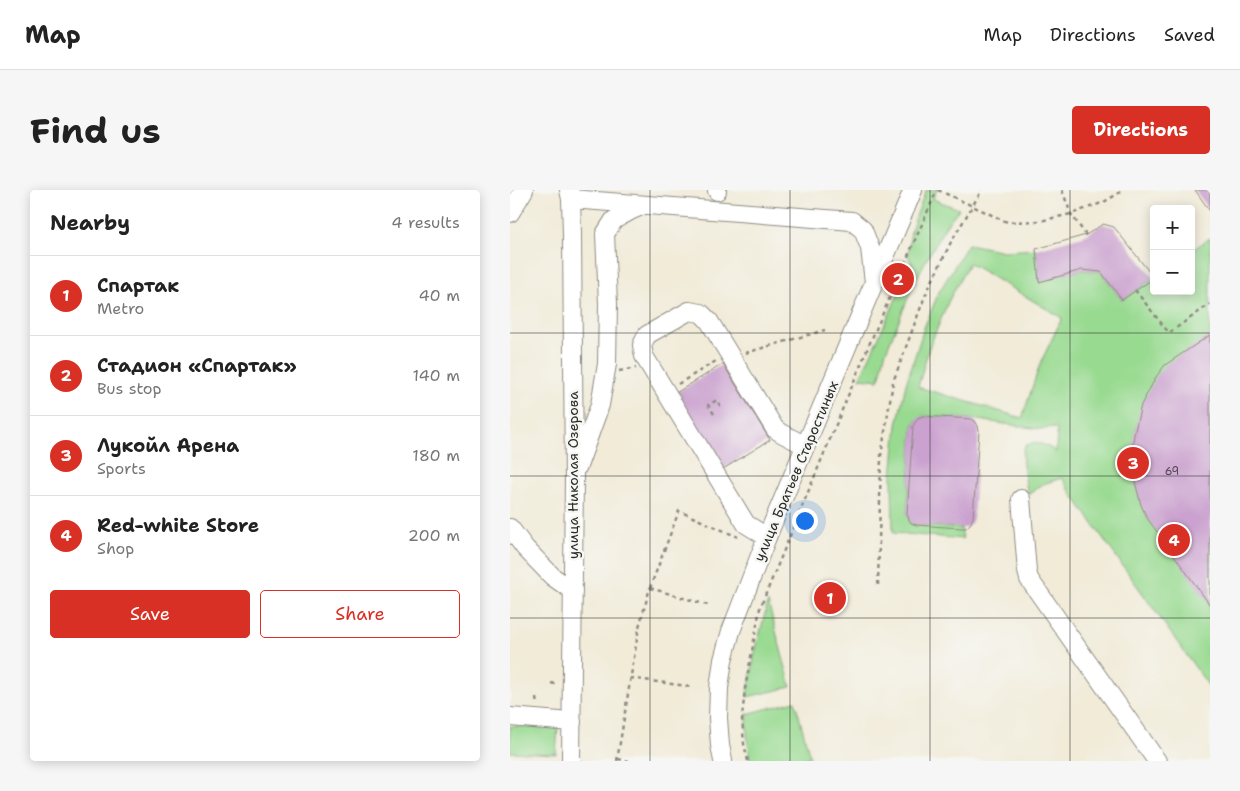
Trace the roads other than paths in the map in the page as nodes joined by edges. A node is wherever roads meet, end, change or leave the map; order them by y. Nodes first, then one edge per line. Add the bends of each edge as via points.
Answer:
1 (524, 190) edge
2 (913, 190) edge
3 (570, 195) edge
4 (645, 205) junction
5 (510, 213) edge
6 (874, 283) junction
7 (806, 446) junction
8 (574, 478) junction
9 (1021, 499) dead end
10 (510, 528) edge
11 (767, 537) junction
12 (573, 590) junction
13 (510, 717) edge
14 (572, 722) junction
15 (571, 761) edge
16 (723, 761) edge
17 (1157, 761) edge

1 - 5 street
2 - 6 street, улица Братьев Старостиных
3 - 4 street
3 - 8 street, улица Николая Озерова
4 - 6 street via 852,221 863,230 870,248
4 - 8 street via 614,220 605,234 607,364 600,405
6 - 7 street, улица Братьев Старостиных
7 - 11 street, улица Братьев Старостиных
7 - 11 street via 775,429 701,313 689,311 647,335 642,345 644,356 746,524
8 - 12 street, улица Николая Озерова
9 - 17 street via 1029,579
10 - 12 street via 553,577
11 - 16 street, улица Братьев Старостиных via 731,631 724,660 718,718
12 - 14 street, улица Николая Озерова
13 - 14 street
14 - 15 street, улица Николая Озерова

